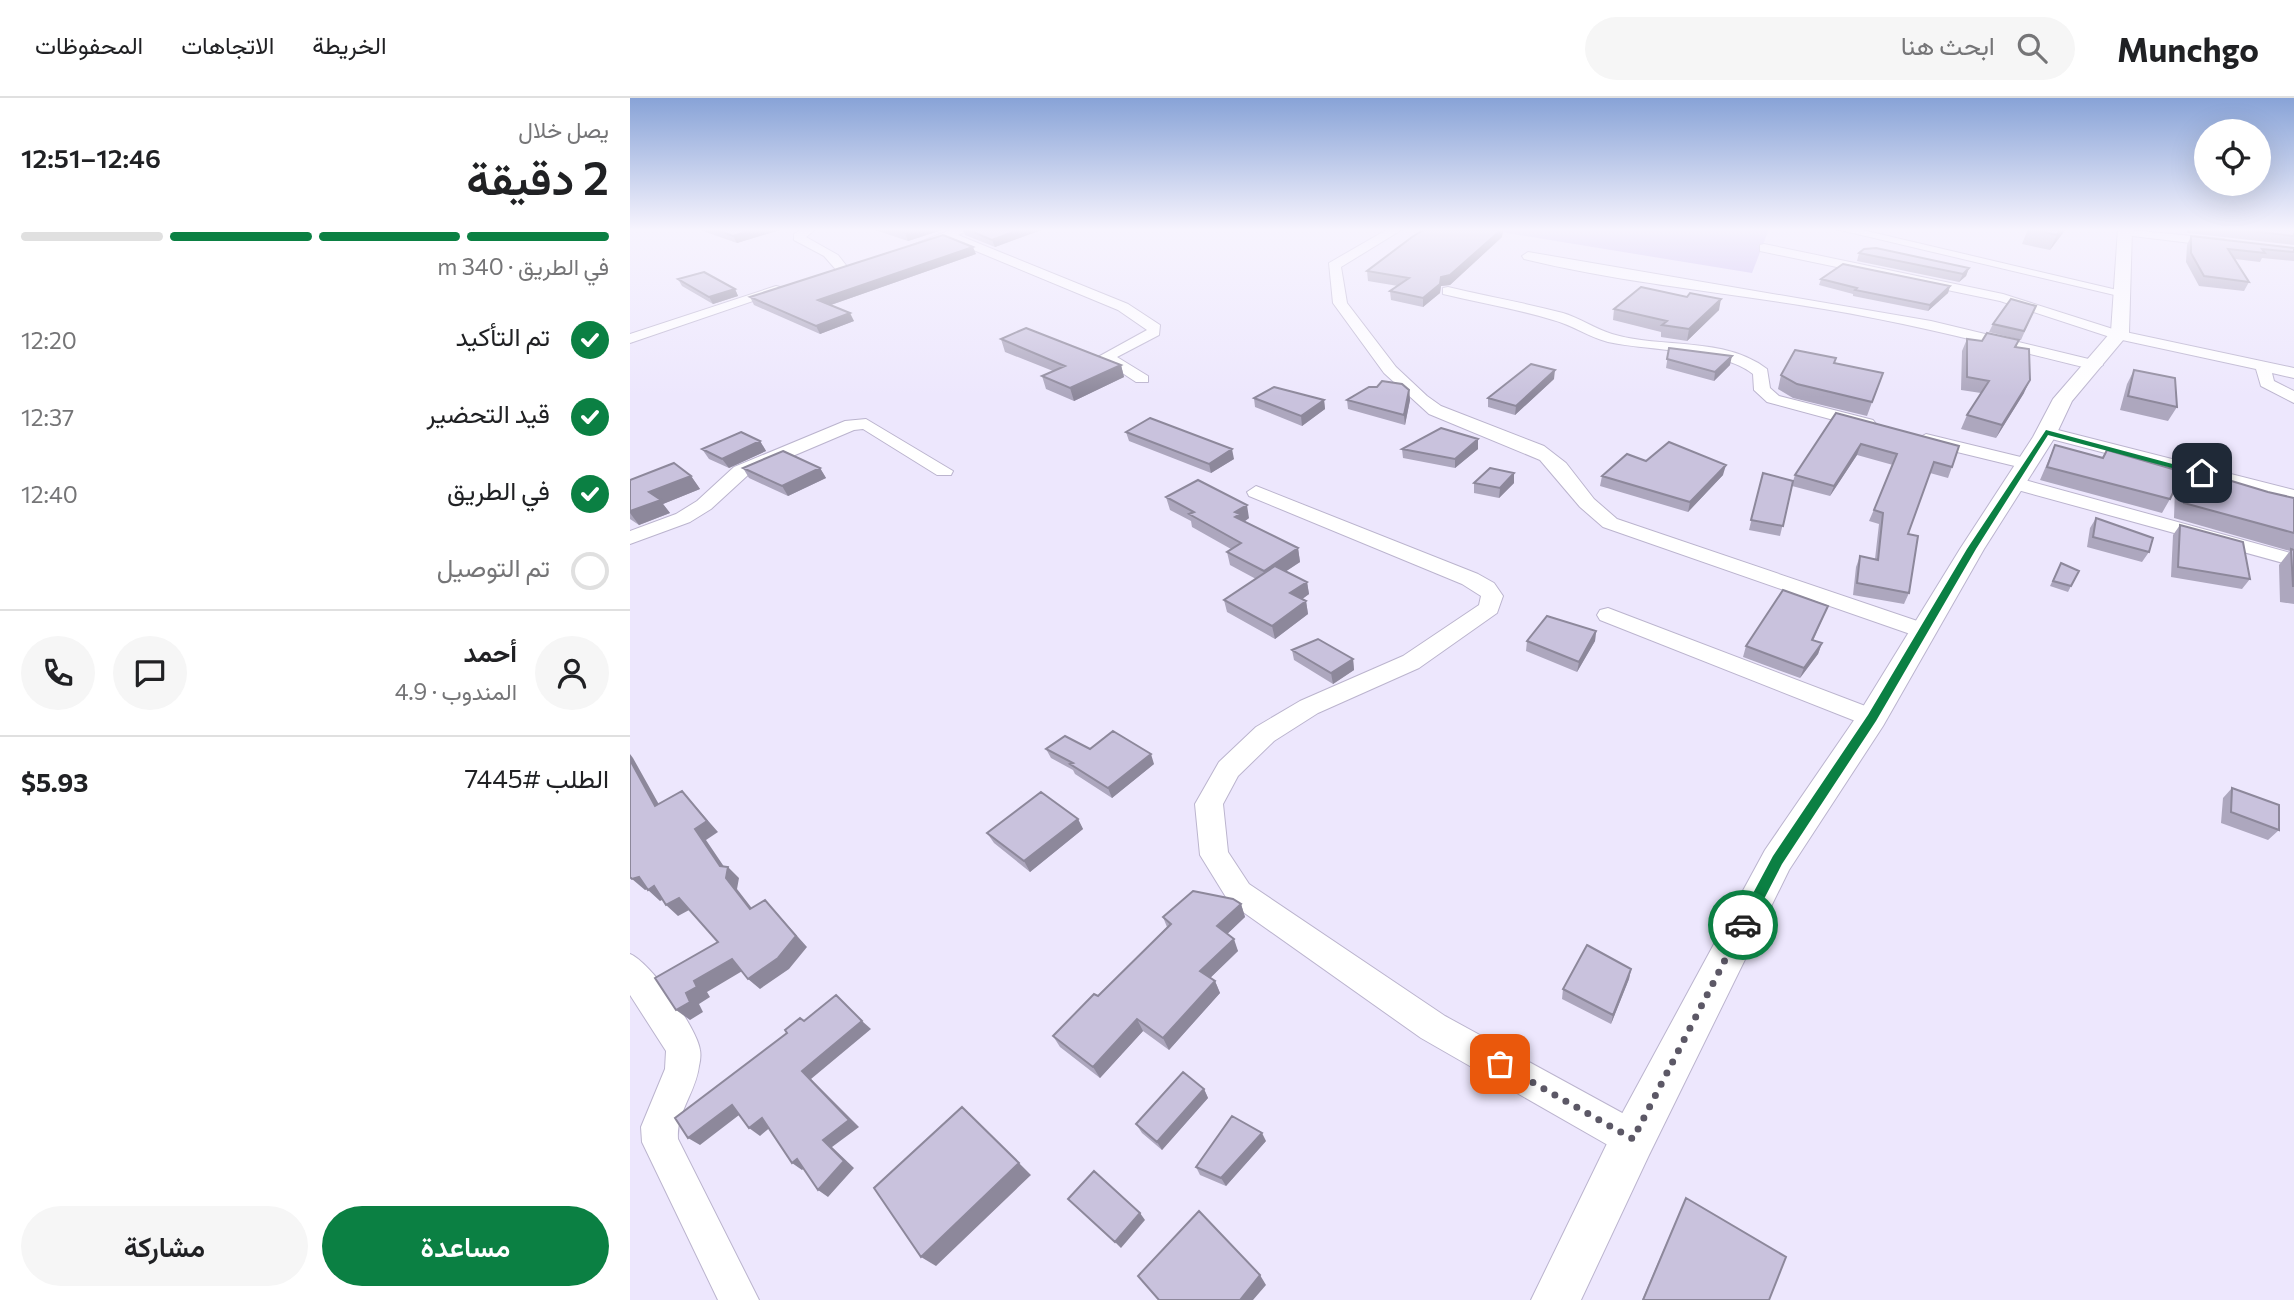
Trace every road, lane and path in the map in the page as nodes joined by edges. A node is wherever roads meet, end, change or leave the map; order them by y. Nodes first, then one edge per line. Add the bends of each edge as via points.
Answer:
1 (793, 285) edge
2 (1069, 285) edge
3 (1337, 285) edge
4 (1698, 285) edge
5 (1942, 285) edge
6 (2088, 285) edge
7 (2123, 285) edge
8 (1448, 291) edge
9 (2123, 293) junction
10 (2119, 334) junction
11 (630, 339) edge
12 (2095, 365) junction
13 (2263, 366) junction
14 (2294, 373) edge
15 (1142, 379) dead end
16 (2294, 398) edge
17 (1886, 429) edge
18 (2046, 432) junction
19 (1912, 436) edge
20 (944, 471) dead end
21 (2021, 474) junction
22 (1256, 492) dead end
23 (2294, 496) edge
24 (630, 538) edge
25 (2294, 560) edge
26 (1608, 615) dead end
27 (1924, 631) junction
28 (1872, 718) junction
29 (630, 970) edge
30 (1633, 1139) junction
31 (739, 1300) edge
32 (1556, 1300) edge

1 - 11 street
2 - 15 street via 1123,307 1156,328 1106,357
3 - 27 street via 1340,303 1390,370 1435,410 1552,459 1564,468 1585,502 1610,523
4 - 12 street via 1826,305
5 - 10 street via 2003,298
6 - 9 street
7 - 9 street
8 - 17 street via 1560,317 1607,337 1747,361 1761,372 1762,390 1773,399
9 - 10 street
10 - 12 street
10 - 13 street
12 - 18 street via 2063,399
13 - 14 street
13 - 16 street via 2267,383
18 - 21 street
18 - 23 street
19 - 21 street
20 - 24 street via 866,424 851,425 741,471 683,518
21 - 25 street
21 - 27 street
22 - 30 street via 1470,579 1492,596 1489,608 1411,662 1309,707 1265,734 1237,760 1209,804 1214,855 1239,893 1422,1019
26 - 28 street
27 - 28 street
28 - 30 street via 1777,860
29 - 31 street via 682,1049 682,1069 659,1128 660,1142
30 - 32 street

